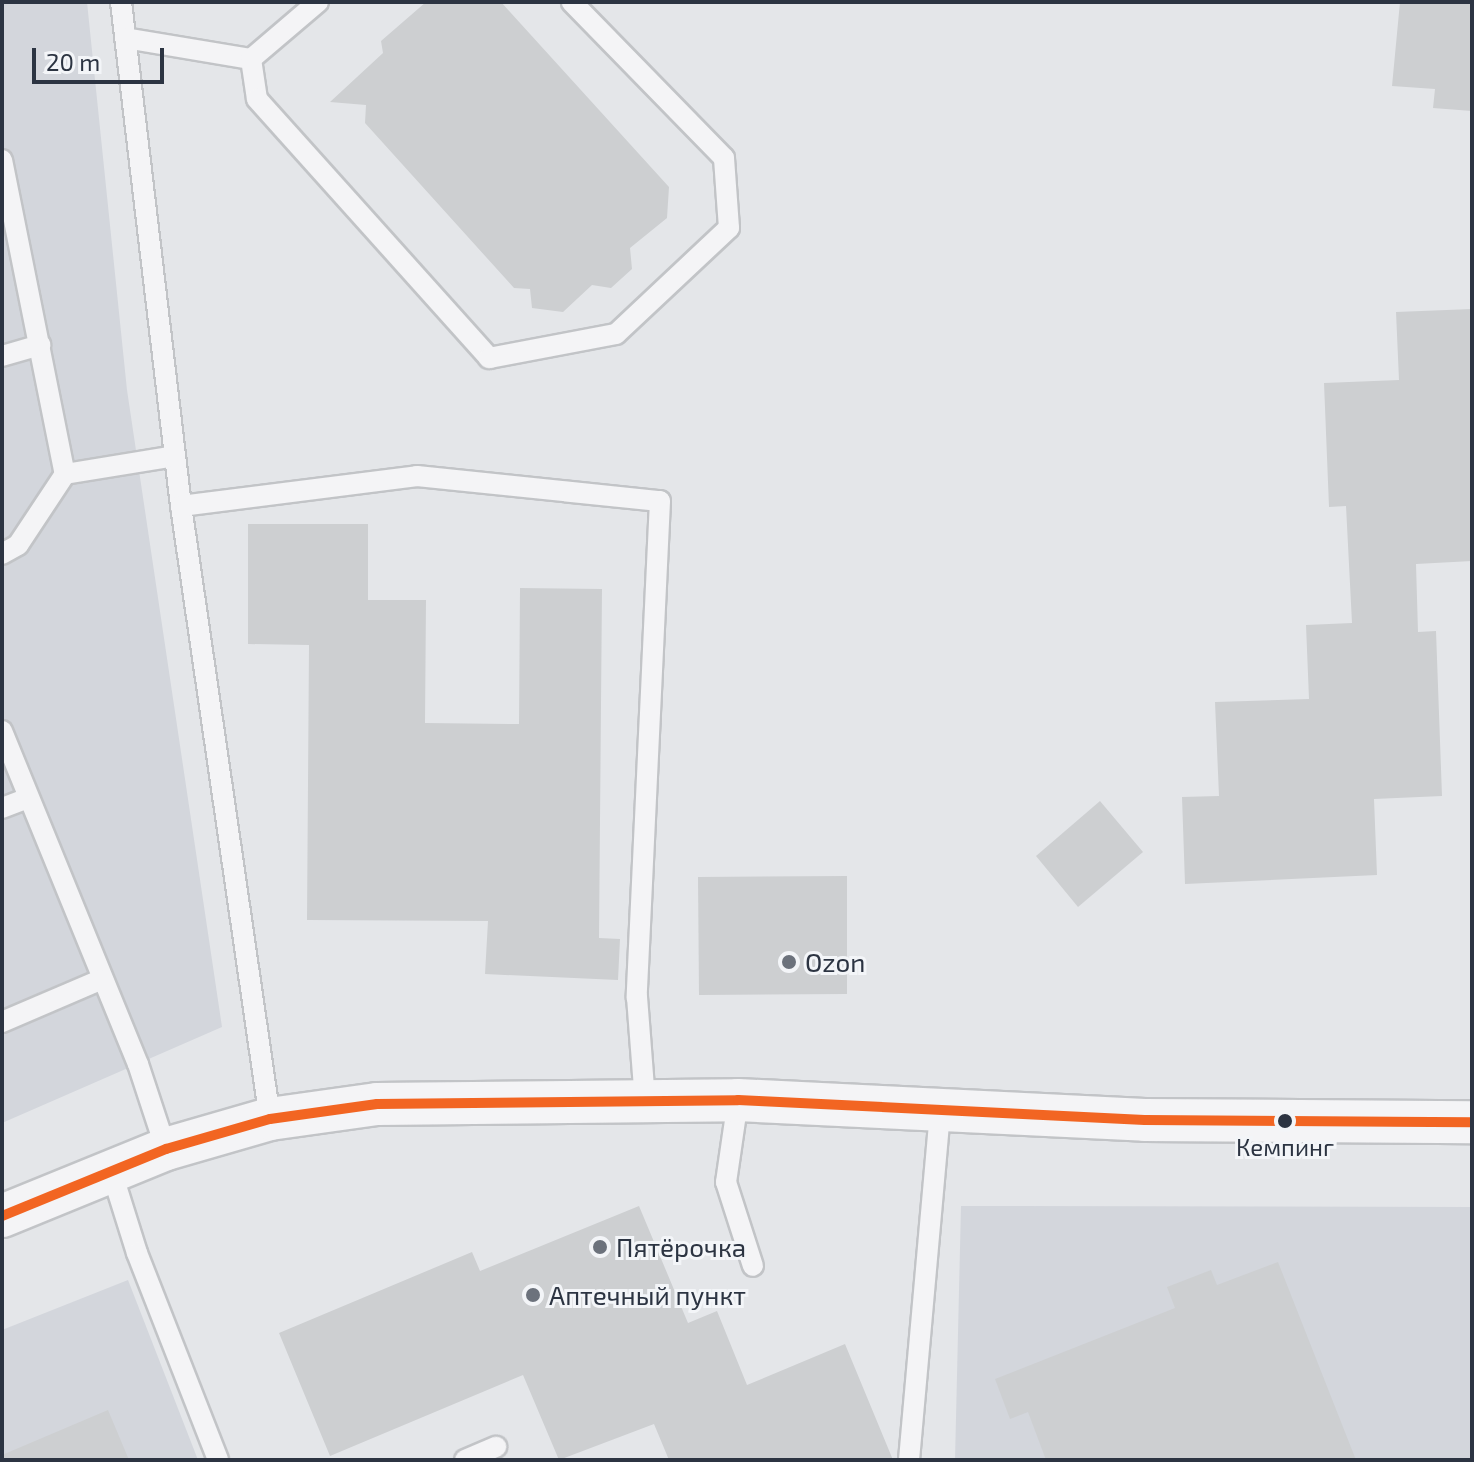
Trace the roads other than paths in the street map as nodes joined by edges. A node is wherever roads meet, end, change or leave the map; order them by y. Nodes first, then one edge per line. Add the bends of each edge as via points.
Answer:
1 (121, 2) edge
2 (318, 2) edge
3 (572, 2) edge
4 (125, 38) junction
5 (251, 59) junction
6 (2, 160) edge
7 (40, 345) junction
8 (2, 356) edge
9 (175, 456) junction
10 (65, 474) junction
11 (181, 506) junction
12 (2, 554) edge
13 (2, 731) edge
14 (28, 798) junction
15 (2, 808) edge
16 (100, 980) junction
17 (2, 1022) edge
18 (645, 1100) junction
19 (738, 1100) junction
20 (940, 1110) junction
21 (270, 1119) junction
22 (1472, 1122) edge
23 (166, 1149) junction
24 (112, 1173) junction
25 (2, 1216) edge
26 (753, 1266) dead end
27 (496, 1447) dead end
28 (218, 1460) edge
29 (465, 1460) edge
30 (909, 1460) edge

1 - 4 lane
2 - 5 lane
3 - 5 lane via 724,158 729,228 616,334 489,358 257,99
4 - 5 lane
4 - 9 lane
6 - 7 lane
7 - 8 lane
7 - 10 lane
9 - 10 lane
9 - 11 lane
10 - 12 lane via 18,545
11 - 18 lane via 417,476 660,501 637,997
11 - 21 lane
13 - 14 lane
14 - 15 lane
14 - 16 lane
16 - 17 lane
16 - 23 lane via 138,1064
18 - 19 street
18 - 21 street via 392,1103
19 - 20 street
19 - 26 lane via 726,1182
20 - 22 street via 1145,1120
20 - 30 lane
21 - 23 street
23 - 24 street
24 - 25 street
24 - 28 lane via 137,1253
27 - 29 lane

